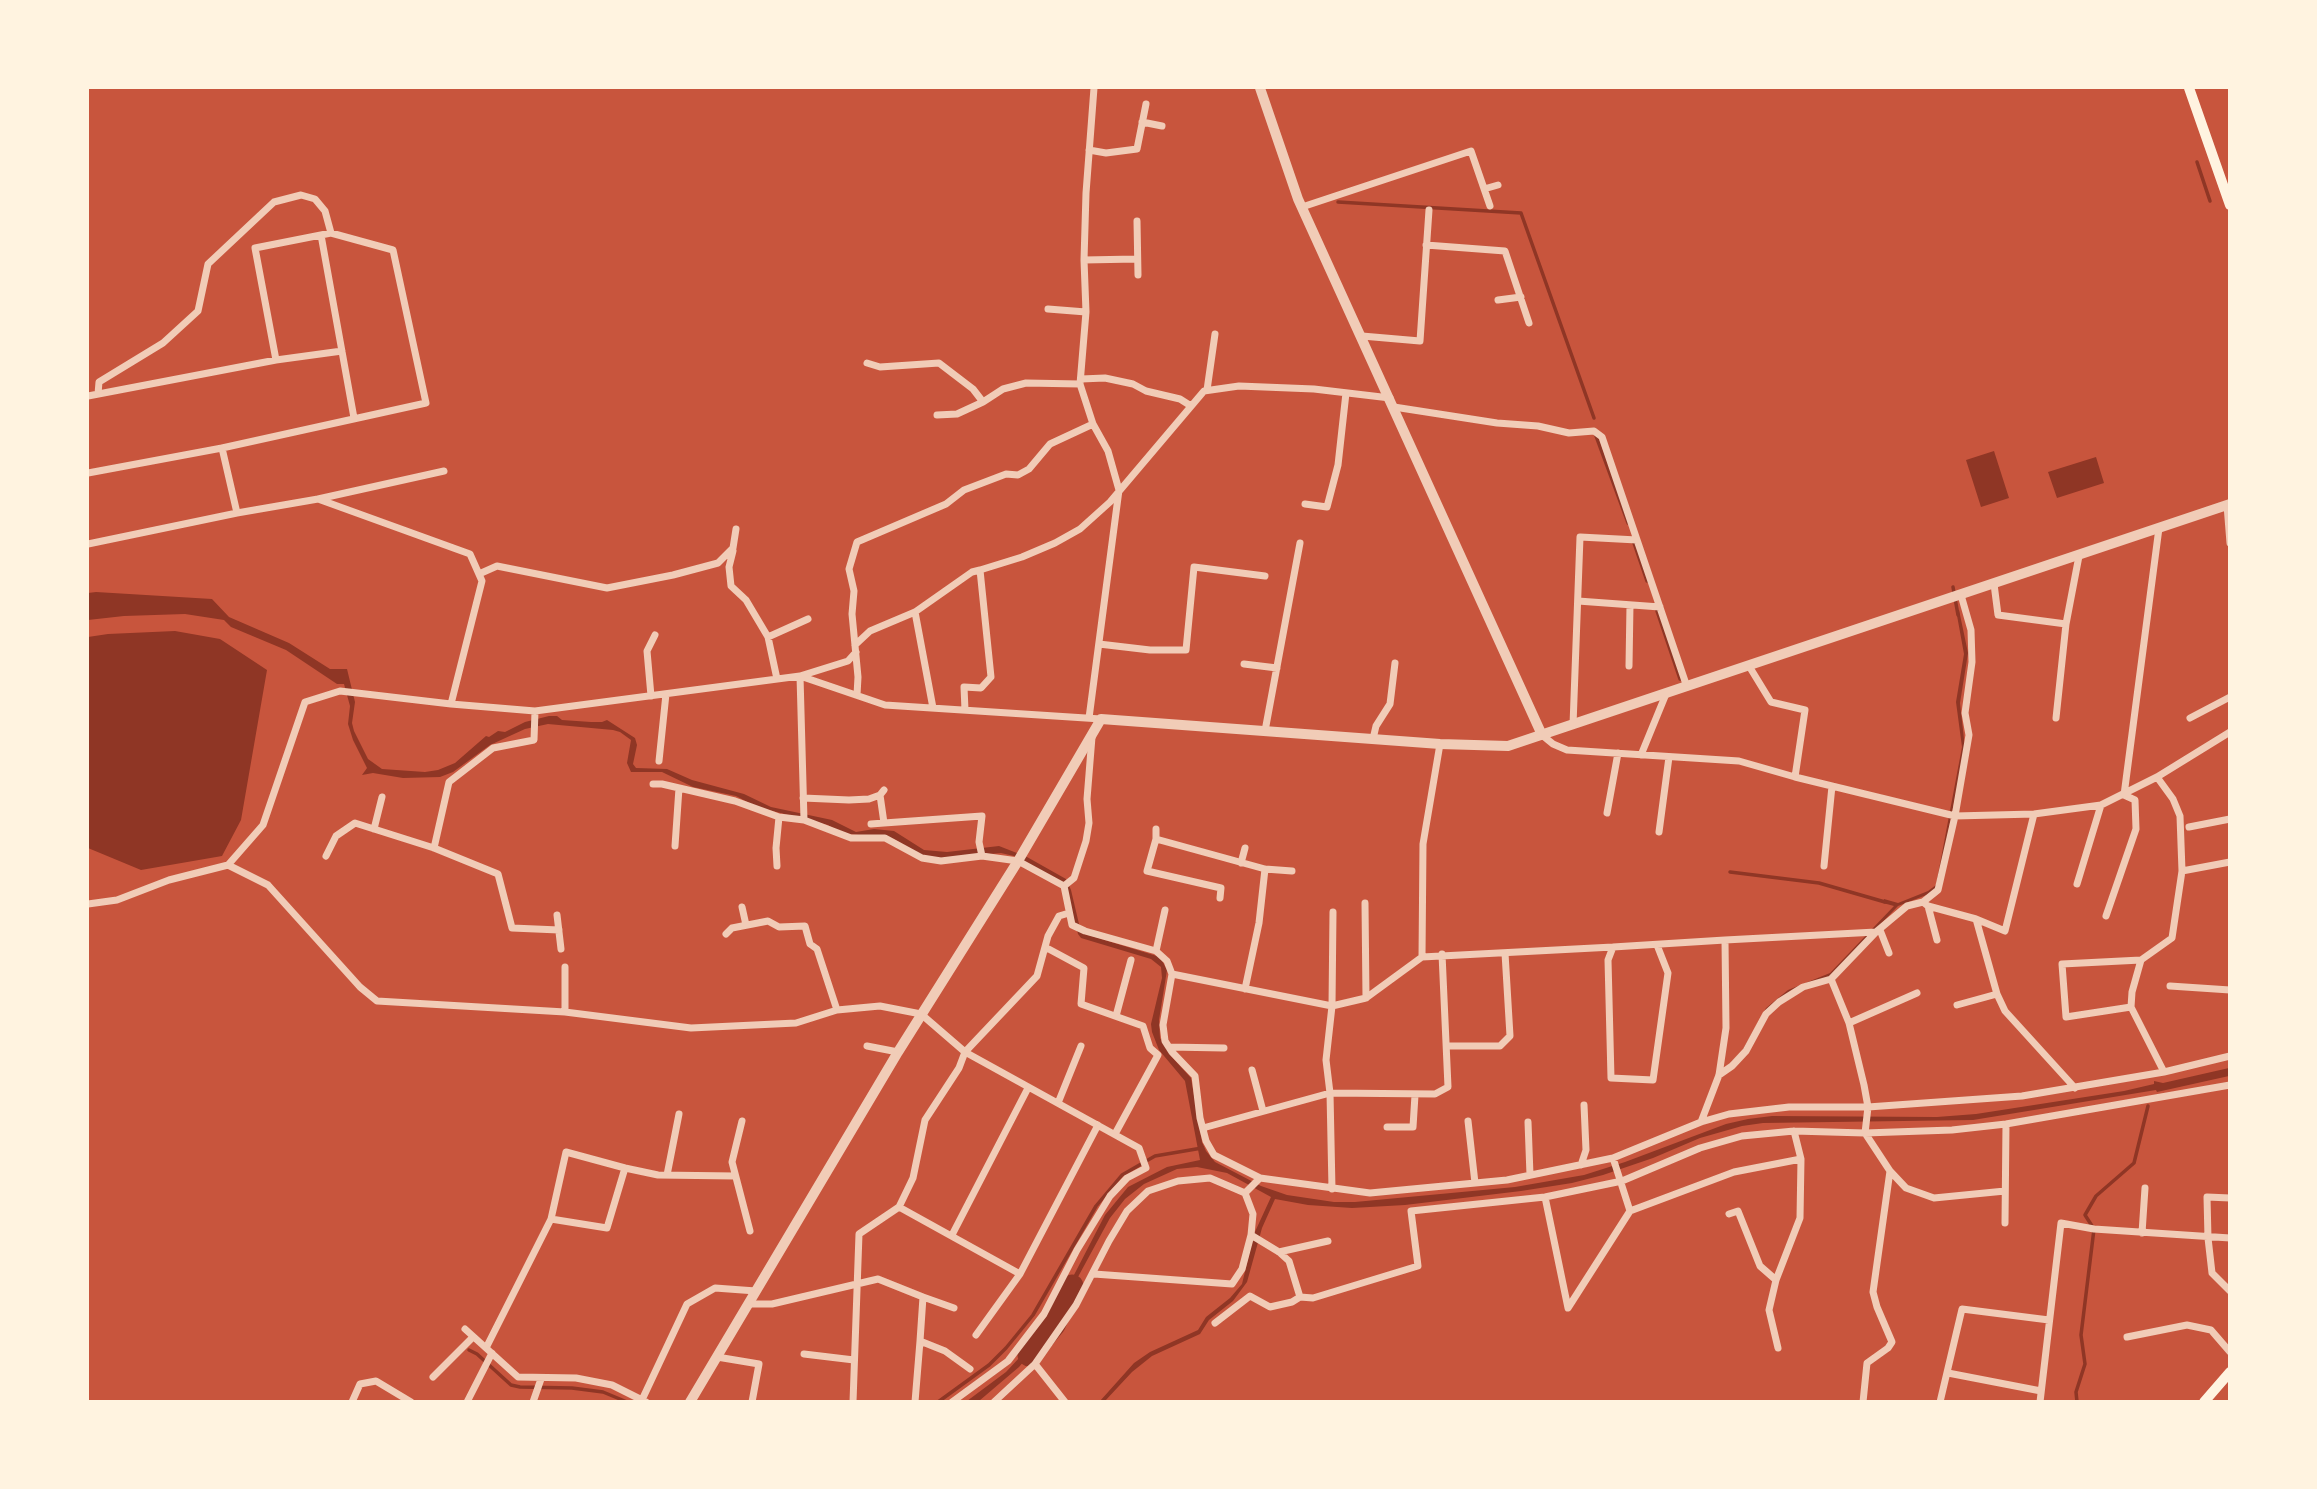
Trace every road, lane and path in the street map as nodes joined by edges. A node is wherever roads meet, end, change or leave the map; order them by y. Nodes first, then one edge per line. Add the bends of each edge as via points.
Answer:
1 (1094, 88) edge
2 (1260, 88) edge
3 (2189, 88) edge
4 (1146, 104) dead end
5 (1142, 122) junction
6 (1162, 125) dead end
7 (1090, 150) junction
8 (2225, 181) edge
9 (1498, 185) dead end
10 (1484, 189) junction
11 (1490, 205) dead end
12 (2230, 205) edge
13 (1302, 207) junction
14 (1429, 210) dead end
15 (1137, 221) dead end
16 (331, 233) junction
17 (320, 235) junction
18 (1426, 245) junction
19 (1136, 259) junction
20 (1084, 260) junction
21 (1138, 275) dead end
22 (1521, 297) junction
23 (1498, 300) dead end
24 (1048, 309) dead end
25 (1086, 312) junction
26 (1529, 323) dead end
27 (1215, 334) dead end
28 (1362, 336) junction
29 (342, 351) junction
30 (276, 360) junction
31 (867, 363) dead end
32 (1081, 382) junction
33 (1207, 390) junction
34 (1346, 393) junction
35 (97, 394) junction
36 (88, 396) edge
37 (983, 402) junction
38 (1392, 402) junction
39 (1191, 407) junction
40 (937, 415) dead end
41 (354, 418) junction
42 (1093, 424) junction
43 (222, 448) junction
44 (444, 471) dead end
45 (88, 473) edge
46 (1119, 490) junction
47 (318, 499) junction
48 (1305, 504) dead end
49 (2228, 505) edge
50 (237, 513) junction
51 (2159, 528) junction
52 (736, 529) dead end
53 (1637, 540) junction
54 (1300, 543) dead end
55 (2230, 543) edge
56 (88, 544) edge
57 (733, 548) junction
58 (2079, 556) junction
59 (981, 570) junction
60 (479, 574) junction
61 (1265, 576) dead end
62 (1994, 584) junction
63 (1961, 595) junction
64 (1577, 601) junction
65 (1630, 605) junction
66 (1660, 607) junction
67 (915, 612) junction
68 (808, 619) dead end
69 (2066, 624) junction
70 (655, 635) dead end
71 (768, 637) junction
72 (1099, 644) junction
73 (856, 648) junction
74 (1395, 663) dead end
75 (1244, 664) dead end
76 (1629, 666) dead end
77 (1749, 666) junction
78 (1277, 668) junction
79 (800, 676) junction
80 (777, 680) junction
81 (1687, 687) junction
82 (666, 694) junction
83 (1666, 694) junction
84 (857, 695) junction
85 (651, 696) junction
86 (2230, 697) edge
87 (451, 704) junction
88 (933, 708) junction
89 (965, 710) junction
90 (535, 711) junction
91 (1089, 718) junction
92 (2056, 718) dead end
93 (2190, 718) dead end
94 (1101, 719) junction
95 (1573, 725) junction
96 (1265, 731) junction
97 (2230, 732) edge
98 (1542, 735) junction
99 (1092, 736) junction
100 (1373, 739) junction
101 (1440, 744) junction
102 (1618, 753) junction
103 (1641, 755) junction
104 (1669, 757) junction
105 (659, 761) dead end
106 (1795, 777) junction
107 (2158, 777) junction
108 (653, 784) dead end
109 (1832, 786) junction
110 (679, 788) junction
111 (2124, 795) junction
112 (382, 797) dead end
113 (803, 797) junction
114 (2101, 805) junction
115 (1607, 813) dead end
116 (2034, 814) junction
117 (1955, 816) junction
118 (779, 817) junction
119 (804, 820) junction
120 (2230, 820) edge
121 (884, 823) junction
122 (871, 824) dead end
123 (2189, 827) dead end
124 (374, 829) junction
125 (1156, 829) dead end
126 (1659, 832) dead end
127 (1156, 839) junction
128 (675, 846) dead end
129 (434, 848) junction
130 (1245, 848) dead end
131 (326, 856) dead end
132 (982, 856) junction
133 (1021, 856) junction
134 (2230, 862) edge
135 (1241, 863) junction
136 (228, 865) junction
137 (777, 866) dead end
138 (1824, 866) dead end
139 (1265, 869) junction
140 (1292, 871) dead end
141 (2182, 871) junction
142 (2077, 884) dead end
143 (1063, 886) junction
144 (1220, 898) dead end
145 (1365, 903) dead end
146 (88, 904) edge
147 (1925, 904) junction
148 (742, 907) dead end
149 (1165, 910) dead end
150 (1334, 912) dead end
151 (1069, 913) junction
152 (557, 915) dead end
153 (2106, 916) dead end
154 (1976, 919) junction
155 (746, 925) junction
156 (559, 930) junction
157 (1878, 931) junction
158 (726, 934) dead end
159 (1726, 940) junction
160 (1937, 940) dead end
161 (1657, 945) junction
162 (1045, 947) junction
163 (1613, 947) junction
164 (561, 949) dead end
165 (1156, 951) junction
166 (1505, 953) junction
167 (1889, 953) dead end
168 (1442, 954) junction
169 (1422, 957) junction
170 (1130, 960) dead end
171 (2141, 960) junction
172 (565, 967) dead end
173 (1172, 974) junction
174 (1832, 979) junction
175 (2170, 986) dead end
176 (1245, 989) junction
177 (2230, 990) edge
178 (1917, 993) dead end
179 (1997, 994) junction
180 (1366, 998) junction
181 (1957, 1005) dead end
182 (1332, 1006) junction
183 (2131, 1007) junction
184 (837, 1010) junction
185 (565, 1012) junction
186 (920, 1014) junction
187 (1116, 1016) junction
188 (1849, 1023) junction
189 (867, 1046) dead end
190 (1081, 1046) dead end
191 (1447, 1046) junction
192 (1169, 1047) junction
193 (1224, 1048) dead end
194 (898, 1052) junction
195 (965, 1052) junction
196 (2230, 1056) edge
197 (1252, 1070) dead end
198 (2164, 1072) junction
199 (1719, 1076) junction
200 (2230, 1085) edge
201 (1028, 1088) junction
202 (2075, 1088) junction
203 (1330, 1093) junction
204 (1415, 1095) junction
205 (1058, 1103) junction
206 (1584, 1105) dead end
207 (1868, 1107) junction
208 (1263, 1111) junction
209 (679, 1114) dead end
210 (742, 1121) dead end
211 (1468, 1121) dead end
212 (1528, 1122) dead end
213 (1701, 1122) junction
214 (2006, 1124) junction
215 (1098, 1125) junction
216 (1203, 1128) junction
217 (1794, 1130) junction
218 (1866, 1133) junction
219 (1115, 1134) junction
220 (1393, 1137) dead end
221 (1614, 1158) junction
222 (1801, 1159) junction
223 (1581, 1165) junction
224 (625, 1168) junction
225 (1890, 1171) junction
226 (667, 1175) junction
227 (1530, 1175) junction
228 (734, 1176) junction
229 (1260, 1178) junction
230 (1622, 1181) junction
231 (1475, 1183) junction
232 (2145, 1188) dead end
233 (1332, 1189) junction
234 (2005, 1191) junction
235 (1245, 1193) junction
236 (1545, 1197) junction
237 (2230, 1198) edge
238 (900, 1207) junction
239 (1630, 1211) junction
240 (1729, 1214) dead end
241 (551, 1219) junction
242 (2005, 1223) dead end
243 (750, 1231) dead end
244 (2142, 1233) junction
245 (952, 1235) junction
246 (1251, 1235) junction
247 (2208, 1238) junction
248 (2230, 1238) edge
249 (1328, 1241) dead end
250 (1279, 1252) junction
251 (1020, 1274) junction
252 (1094, 1274) junction
253 (1776, 1280) junction
254 (857, 1284) junction
255 (2230, 1291) edge
256 (756, 1292) junction
257 (923, 1297) junction
258 (1300, 1297) junction
259 (748, 1304) junction
260 (954, 1308) dead end
261 (2049, 1320) junction
262 (1215, 1322) dead end
263 (465, 1329) dead end
264 (976, 1335) dead end
265 (473, 1337) junction
266 (2127, 1337) dead end
267 (920, 1341) junction
268 (1778, 1348) dead end
269 (489, 1351) junction
270 (2230, 1352) edge
271 (804, 1354) dead end
272 (717, 1357) junction
273 (854, 1360) junction
274 (1035, 1364) junction
275 (970, 1369) dead end
276 (2230, 1371) edge
277 (1948, 1373) junction
278 (433, 1377) dead end
279 (541, 1379) junction
280 (2041, 1391) junction
281 (644, 1401) edge
282 (352, 1402) edge
283 (411, 1402) edge
284 (467, 1402) edge
285 (533, 1402) edge
286 (690, 1402) edge
287 (752, 1402) edge
288 (853, 1402) edge
289 (915, 1402) edge
290 (952, 1402) edge
291 (994, 1402) edge
292 (1065, 1402) edge
293 (1863, 1402) edge
294 (1940, 1402) edge
295 (2040, 1402) edge
296 (2204, 1402) edge

1 - 7 street
2 - 13 street
3 - 8 main road
4 - 5 street
5 - 6 street
5 - 7 street via 1137,149
7 - 20 street
8 - 12 main road
9 - 10 street
10 - 11 street
10 - 13 street via 1471,151
13 - 28 street
14 - 18 street
15 - 19 street
16 - 17 street
16 - 35 street via 325,211 315,199 301,195 274,202 208,264 198,311 163,343 99,382
16 - 41 street via 393,250 426,403
17 - 29 street
17 - 30 street via 255,248
18 - 22 street via 1505,251
18 - 28 street via 1420,341
19 - 20 street
19 - 21 street
20 - 25 street
22 - 23 street
22 - 26 street
24 - 25 street
25 - 32 street
27 - 33 street
28 - 38 street
29 - 30 street
29 - 41 street
30 - 35 street
31 - 37 street via 880,367 939,363
32 - 37 street via 1026,383 1003,389
32 - 39 street via 1105,378 1133,384
32 - 42 street
33 - 34 street via 1239,386
33 - 39 street
34 - 38 street
34 - 48 street via 1338,465 1327,508
35 - 36 street
37 - 40 street via 957,414
38 - 53 street via 1497,423 1569,433 1594,431 1602,437
38 - 98 street
39 - 46 street
41 - 43 street
42 - 46 street via 1108,451
42 - 73 street via 1050,444 1018,475 1006,474 964,490 946,504 857,542 849,569
43 - 45 street
43 - 50 street
44 - 47 street
46 - 59 street via 1072,533
46 - 72 street
47 - 50 street
47 - 60 street via 470,554
49 - 51 street
49 - 55 street
50 - 56 street
51 - 58 street
51 - 111 street
52 - 57 street
53 - 64 street via 1580,537
53 - 66 street
54 - 78 street
57 - 60 street via 718,563 607,588 497,566
57 - 71 street via 731,586 746,600
58 - 62 street
58 - 69 street
59 - 67 street
59 - 89 street via 991,677 981,688 964,687
60 - 87 street via 482,581
61 - 72 street via 1194,567 1186,650
62 - 63 street
62 - 69 street via 1998,615
63 - 77 street
63 - 117 street via 1972,662 1965,713 1969,735
64 - 65 street
64 - 95 street
65 - 66 street
65 - 76 street
66 - 81 street
67 - 73 street via 870,631
67 - 88 street
68 - 71 street
69 - 92 street
70 - 85 street via 647,652
71 - 80 street
72 - 91 street
73 - 79 street via 849,661
73 - 84 street
74 - 100 street via 1390,704
75 - 78 street
77 - 81 street
77 - 106 street via 1771,702 1805,710
78 - 96 street
79 - 80 street
79 - 84 street
79 - 113 street
80 - 82 street
81 - 83 street
82 - 85 street
82 - 105 street
83 - 95 street
83 - 103 street
84 - 88 street via 885,705
85 - 90 street
86 - 93 street
87 - 90 street
87 - 136 street via 340,691 304,702 263,825
88 - 89 street
89 - 91 street
90 - 129 street via 534,740 494,748 449,782
91 - 94 street
94 - 96 street
94 - 99 street
95 - 98 street
96 - 100 street
97 - 107 street
98 - 101 street via 1508,746
98 - 102 street via 1567,750
99 - 133 street
99 - 143 street via 1089,823 1074,878
100 - 101 street
101 - 169 street via 1423,844
102 - 103 street
102 - 115 street
103 - 104 street
104 - 106 street via 1739,761
104 - 126 street
106 - 109 street
107 - 111 street
107 - 141 street via 2180,816
108 - 110 street
109 - 117 street
109 - 138 street
110 - 118 street
110 - 128 street
111 - 114 street
111 - 153 street via 2136,800 2136,829
112 - 124 street
113 - 119 street
113 - 121 street via 869,799 882,792
114 - 116 street
114 - 142 street
116 - 117 street
116 - 154 street via 2005,931
117 - 147 street via 1938,890
118 - 119 street
118 - 137 street
119 - 132 street via 851,838 885,838 922,859
120 - 123 street
121 - 122 street
121 - 132 street via 982,816
124 - 129 street
124 - 131 street via 355,823 336,836
125 - 127 street
127 - 135 street
127 - 144 street via 1147,871 1221,888
129 - 156 street via 498,874 512,928
130 - 135 street
132 - 133 street
133 - 143 street
133 - 186 street
134 - 141 street
135 - 139 street
136 - 146 street via 117,900
136 - 185 street via 268,885 359,987 377,1000
139 - 140 street
139 - 176 street
141 - 171 street via 2172,937
143 - 151 street
145 - 180 street
147 - 154 street
147 - 157 street via 1907,906
147 - 160 street
148 - 155 street
149 - 165 street
150 - 182 street
151 - 162 street via 1059,916
151 - 165 street via 1073,925 1085,931
152 - 156 street
154 - 179 street
155 - 158 street
155 - 184 street via 768,921 779,927 806,926
156 - 164 street
157 - 159 street
157 - 167 street
157 - 174 street
159 - 161 street
159 - 199 street via 1726,1028
161 - 163 street
161 - 163 street via 1668,973 1653,1080 1611,1078 1608,960
162 - 187 street via 1084,968 1081,1004
162 - 195 street via 1037,976
163 - 166 street
165 - 173 street
166 - 168 street
166 - 191 street via 1510,1036 1500,1046
168 - 169 street
168 - 191 street
169 - 180 street
170 - 187 street
171 - 183 street
171 - 183 street via 2062,964 2066,1017
172 - 185 street
173 - 176 street
173 - 192 street via 1163,1025
174 - 188 street
174 - 199 street via 1803,987 1779,1002 1766,1014 1746,1051
175 - 177 street
176 - 182 street
178 - 188 street
179 - 181 street
179 - 202 street via 2005,1011
180 - 182 street
182 - 203 street via 1326,1060
183 - 198 street
184 - 185 street via 796,1023 691,1028
184 - 186 street via 880,1006
186 - 194 street
186 - 195 street
187 - 219 street via 1143,1026 1150,1048 1158,1055
188 - 207 street
189 - 194 street
190 - 205 street
191 - 204 street via 1448,1087 1435,1094
192 - 193 street
192 - 216 street via 1195,1076
194 - 256 street
195 - 201 street
195 - 238 street via 925,1120 913,1178
196 - 198 street
197 - 208 street
198 - 202 street
199 - 213 street
200 - 214 street
201 - 205 street
201 - 245 street
202 - 207 street
203 - 204 street
203 - 208 street
203 - 233 street
204 - 220 street via 1413,1127 1390,1127
205 - 215 street
206 - 223 street via 1586,1150
207 - 213 street via 1789,1107
207 - 218 street
208 - 216 street
209 - 226 street
210 - 228 street via 732,1162
211 - 231 street
212 - 227 street
213 - 221 street
214 - 218 street
214 - 234 street
215 - 219 street
215 - 251 street
216 - 229 street via 1214,1155
217 - 218 street
217 - 222 street
217 - 230 street via 1742,1136 1700,1148
218 - 225 street
219 - 290 street via 1139,1148 1146,1168 1127,1178 1110,1196 1044,1314 1008,1361
221 - 223 street
221 - 230 street
222 - 239 street via 1734,1172
222 - 253 street via 1800,1218
223 - 227 street
224 - 226 street
224 - 241 street via 607,1228
224 - 241 street via 566,1152
225 - 234 street via 1906,1188 1934,1198
225 - 293 street via 1873,1292 1892,1342 1867,1363
226 - 228 street
227 - 231 street
228 - 243 street
229 - 233 street
229 - 235 street
230 - 236 street
230 - 239 street
231 - 233 street via 1370,1193
232 - 244 street
234 - 242 street
235 - 246 street via 1253,1214
235 - 252 street via 1210,1178 1178,1181 1148,1191 1127,1211
236 - 239 street via 1568,1308
236 - 258 street via 1411,1211 1418,1266 1313,1298
237 - 247 street via 2207,1197
238 - 245 street
238 - 254 street via 859,1234
240 - 253 street via 1738,1210 1760,1266
241 - 269 street
244 - 247 street
244 - 261 street via 2061,1223
245 - 251 street
246 - 250 street
246 - 252 street via 1242,1269 1232,1284
247 - 248 street
247 - 255 street via 2212,1273
249 - 250 street
250 - 258 street via 1289,1261
251 - 264 street
252 - 274 street
253 - 268 street via 1769,1310
254 - 257 street via 878,1279
254 - 259 street via 772,1304
254 - 273 street
256 - 259 street
256 - 281 street via 715,1288 687,1304
257 - 260 street
257 - 267 street
258 - 262 street via 1270,1307 1250,1296
259 - 272 street
261 - 277 street via 1962,1309
261 - 280 street
263 - 265 street
265 - 269 street
265 - 278 street
266 - 270 street via 2187,1325 2211,1330
267 - 275 street
267 - 289 street
269 - 279 street via 518,1377
269 - 284 street
271 - 273 street
272 - 286 street
272 - 287 street via 759,1364
273 - 288 street
274 - 291 street
274 - 292 street
276 - 296 main road
277 - 280 street
277 - 294 street
279 - 281 street via 576,1378 612,1385
279 - 285 street
280 - 295 street
282 - 283 street via 360,1384 376,1381

